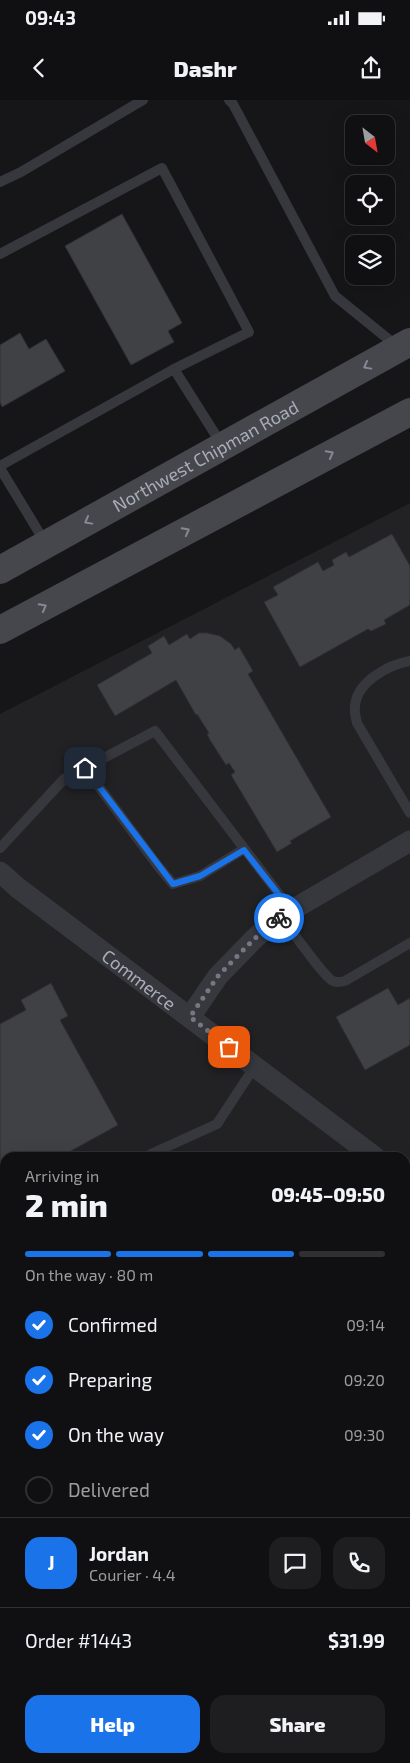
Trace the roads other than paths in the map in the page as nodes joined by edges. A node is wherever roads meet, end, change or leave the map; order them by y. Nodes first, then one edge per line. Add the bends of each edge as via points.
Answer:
1 (143, 100) edge
2 (229, 100) edge
3 (0, 182) edge
4 (0, 254) edge
5 (405, 345) edge
6 (174, 370) junction
7 (410, 412) edge
8 (223, 446) junction
9 (0, 467) edge
10 (46, 544) junction
11 (0, 570) edge
12 (0, 630) edge
13 (410, 661) edge
14 (85, 768) junction
15 (410, 813) edge
16 (410, 841) edge
17 (0, 848) edge
18 (244, 850) junction
19 (0, 872) edge
20 (286, 914) junction
21 (410, 943) edge
22 (190, 1017) junction
23 (255, 1066) junction
24 (158, 1152) edge
25 (362, 1152) edge

1 - 3 lane
2 - 5 lane via 335,296
4 - 6 lane via 162,168 250,332
5 -> 8 main road, Northwest Chipman Road
6 - 8 lane
6 - 9 lane
12 -> 7 main road
8 -> 10 main road, Northwest Chipman Road
9 - 10 lane
10 - 11 main road, Northwest Chipman Road
13 - 15 lane via 376,675 358,694 355,707 357,723
14 - 17 lane via 64,779
14 - 18 lane via 173,884 200,876
14 - 18 lane via 155,731
16 - 20 street
18 - 20 lane
19 - 22 street, Commerce
20 - 21 lane via 332,981 345,981
20 - 22 street via 254,939 218,976
22 - 23 street, Commerce
23 - 24 lane via 217,1124
23 - 25 street, Commerce

